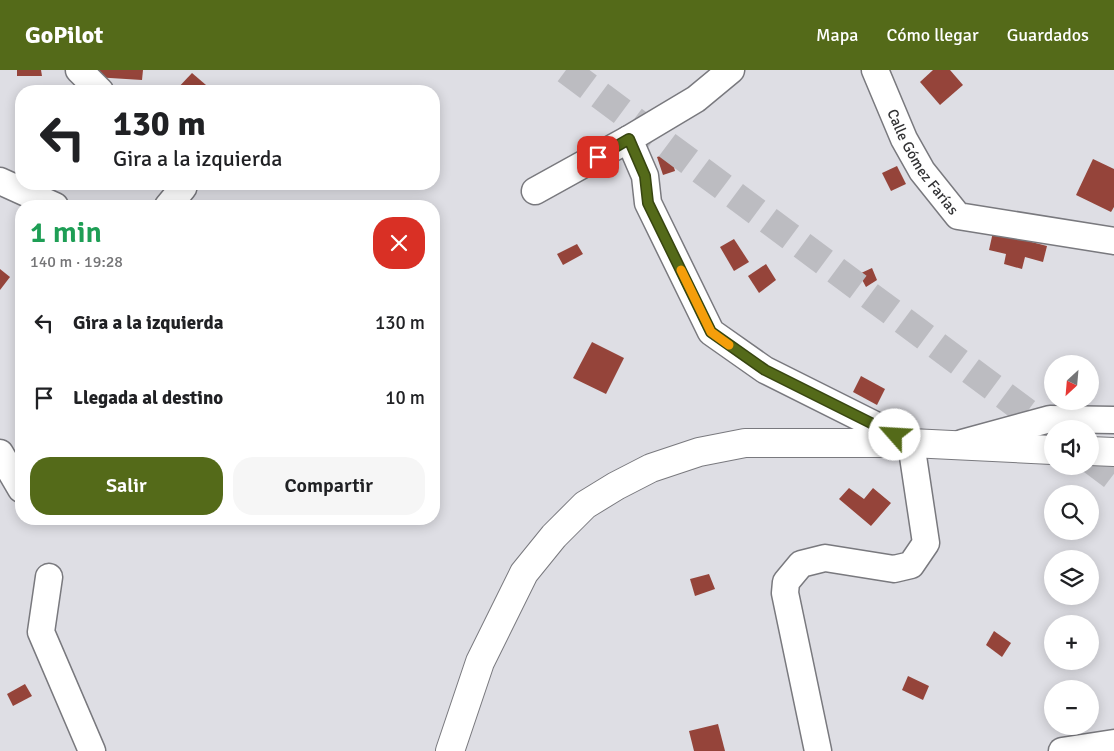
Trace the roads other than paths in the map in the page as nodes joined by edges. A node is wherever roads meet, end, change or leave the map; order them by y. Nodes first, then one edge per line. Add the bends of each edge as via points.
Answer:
1 (79, 70) edge
2 (731, 70) edge
3 (875, 70) edge
4 (94, 85) edge
5 (629, 139) junction
6 (0, 181) edge
7 (15, 188) edge
8 (20, 190) edge
9 (182, 190) edge
10 (535, 191) dead end
11 (42, 200) edge
12 (173, 200) edge
13 (1114, 241) edge
14 (1114, 420) edge
15 (911, 443) junction
16 (952, 445) junction
17 (1044, 450) edge
18 (1099, 451) edge
19 (1114, 452) edge
20 (0, 453) edge
21 (15, 478) edge
22 (50, 577) dead end
23 (1114, 743) edge
24 (92, 751) edge
25 (450, 751) edge
26 (818, 751) edge
27 (1062, 751) edge

1 - 4 street
2 - 5 street via 696,99
3 - 13 street, Calle Gómez Farías via 904,139 922,172 958,216
5 - 10 street
5 - 15 street via 645,176 648,203 711,332 765,370
6 - 7 street
8 - 11 street
9 - 12 street
14 - 16 street via 1050,418
15 - 16 highway
15 - 25 highway via 745,443 726,446 651,468 585,505 524,573 480,662
15 - 26 street via 926,543 911,565 894,569 825,558 801,564 786,582 785,593
16 - 17 highway
18 - 19 highway
20 - 21 street
22 - 24 street via 40,632
23 - 27 street

